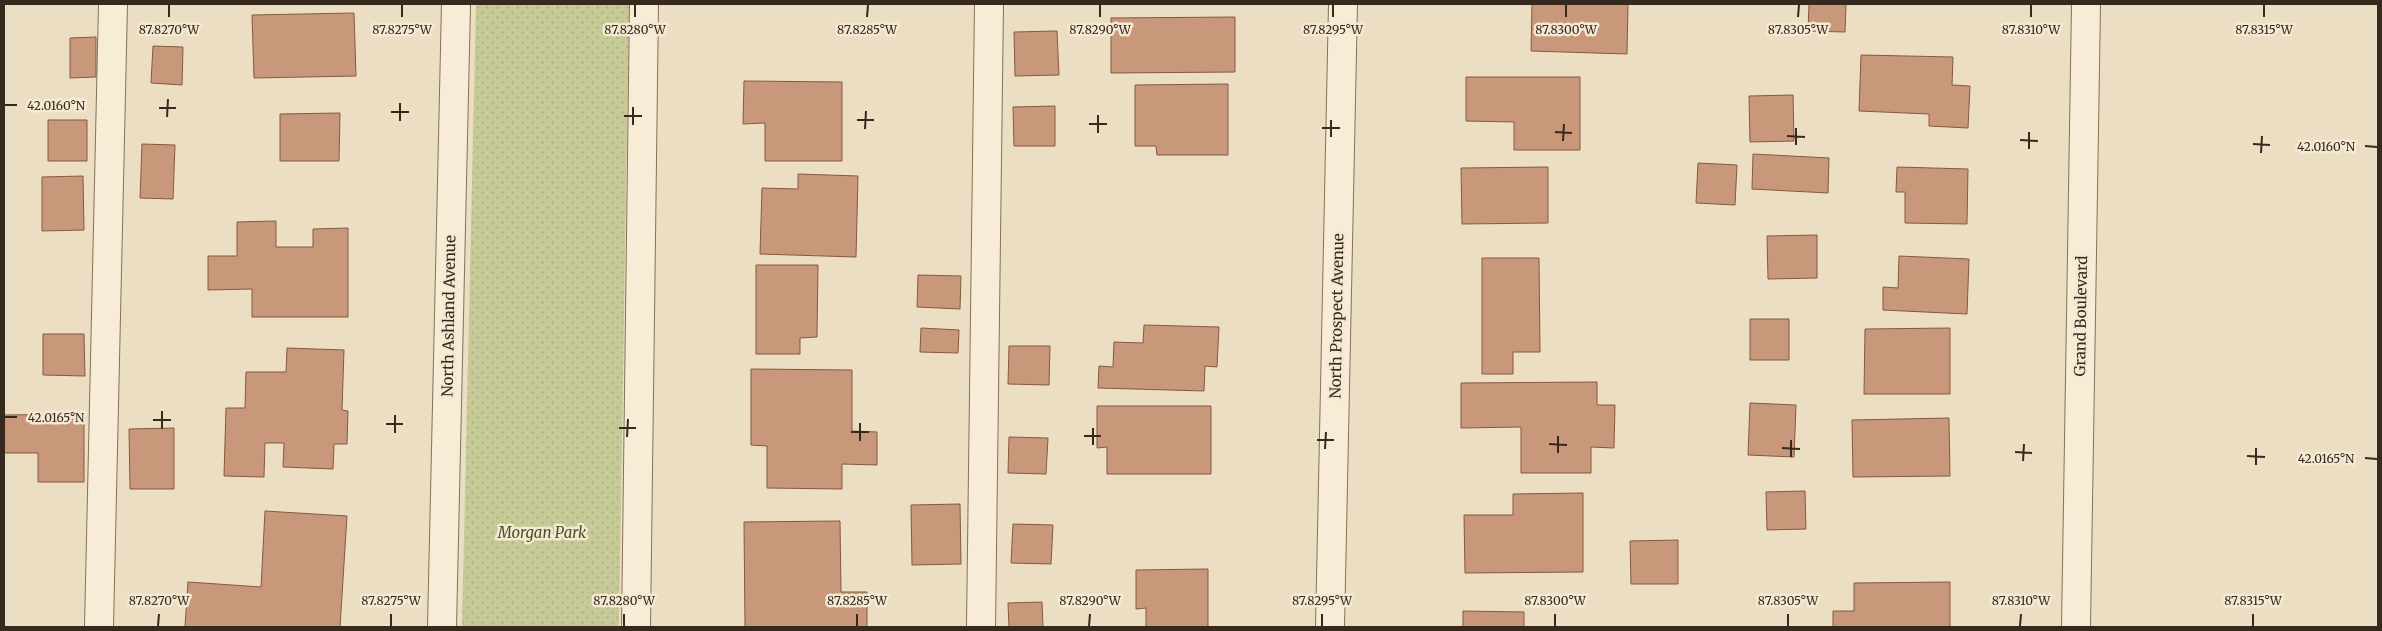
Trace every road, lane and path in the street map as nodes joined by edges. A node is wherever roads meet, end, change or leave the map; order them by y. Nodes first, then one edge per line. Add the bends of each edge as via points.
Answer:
1 (113, 4) edge
2 (456, 4) edge
3 (644, 4) edge
4 (989, 4) edge
5 (1343, 4) edge
6 (2086, 4) edge
7 (99, 627) edge
8 (442, 627) edge
9 (636, 627) edge
10 (981, 627) edge
11 (1330, 627) edge
12 (2076, 627) edge

1 - 7 street
2 - 8 street, North Ashland Avenue
3 - 9 street
4 - 10 street
5 - 11 street, North Prospect Avenue
6 - 12 street, Grand Boulevard

